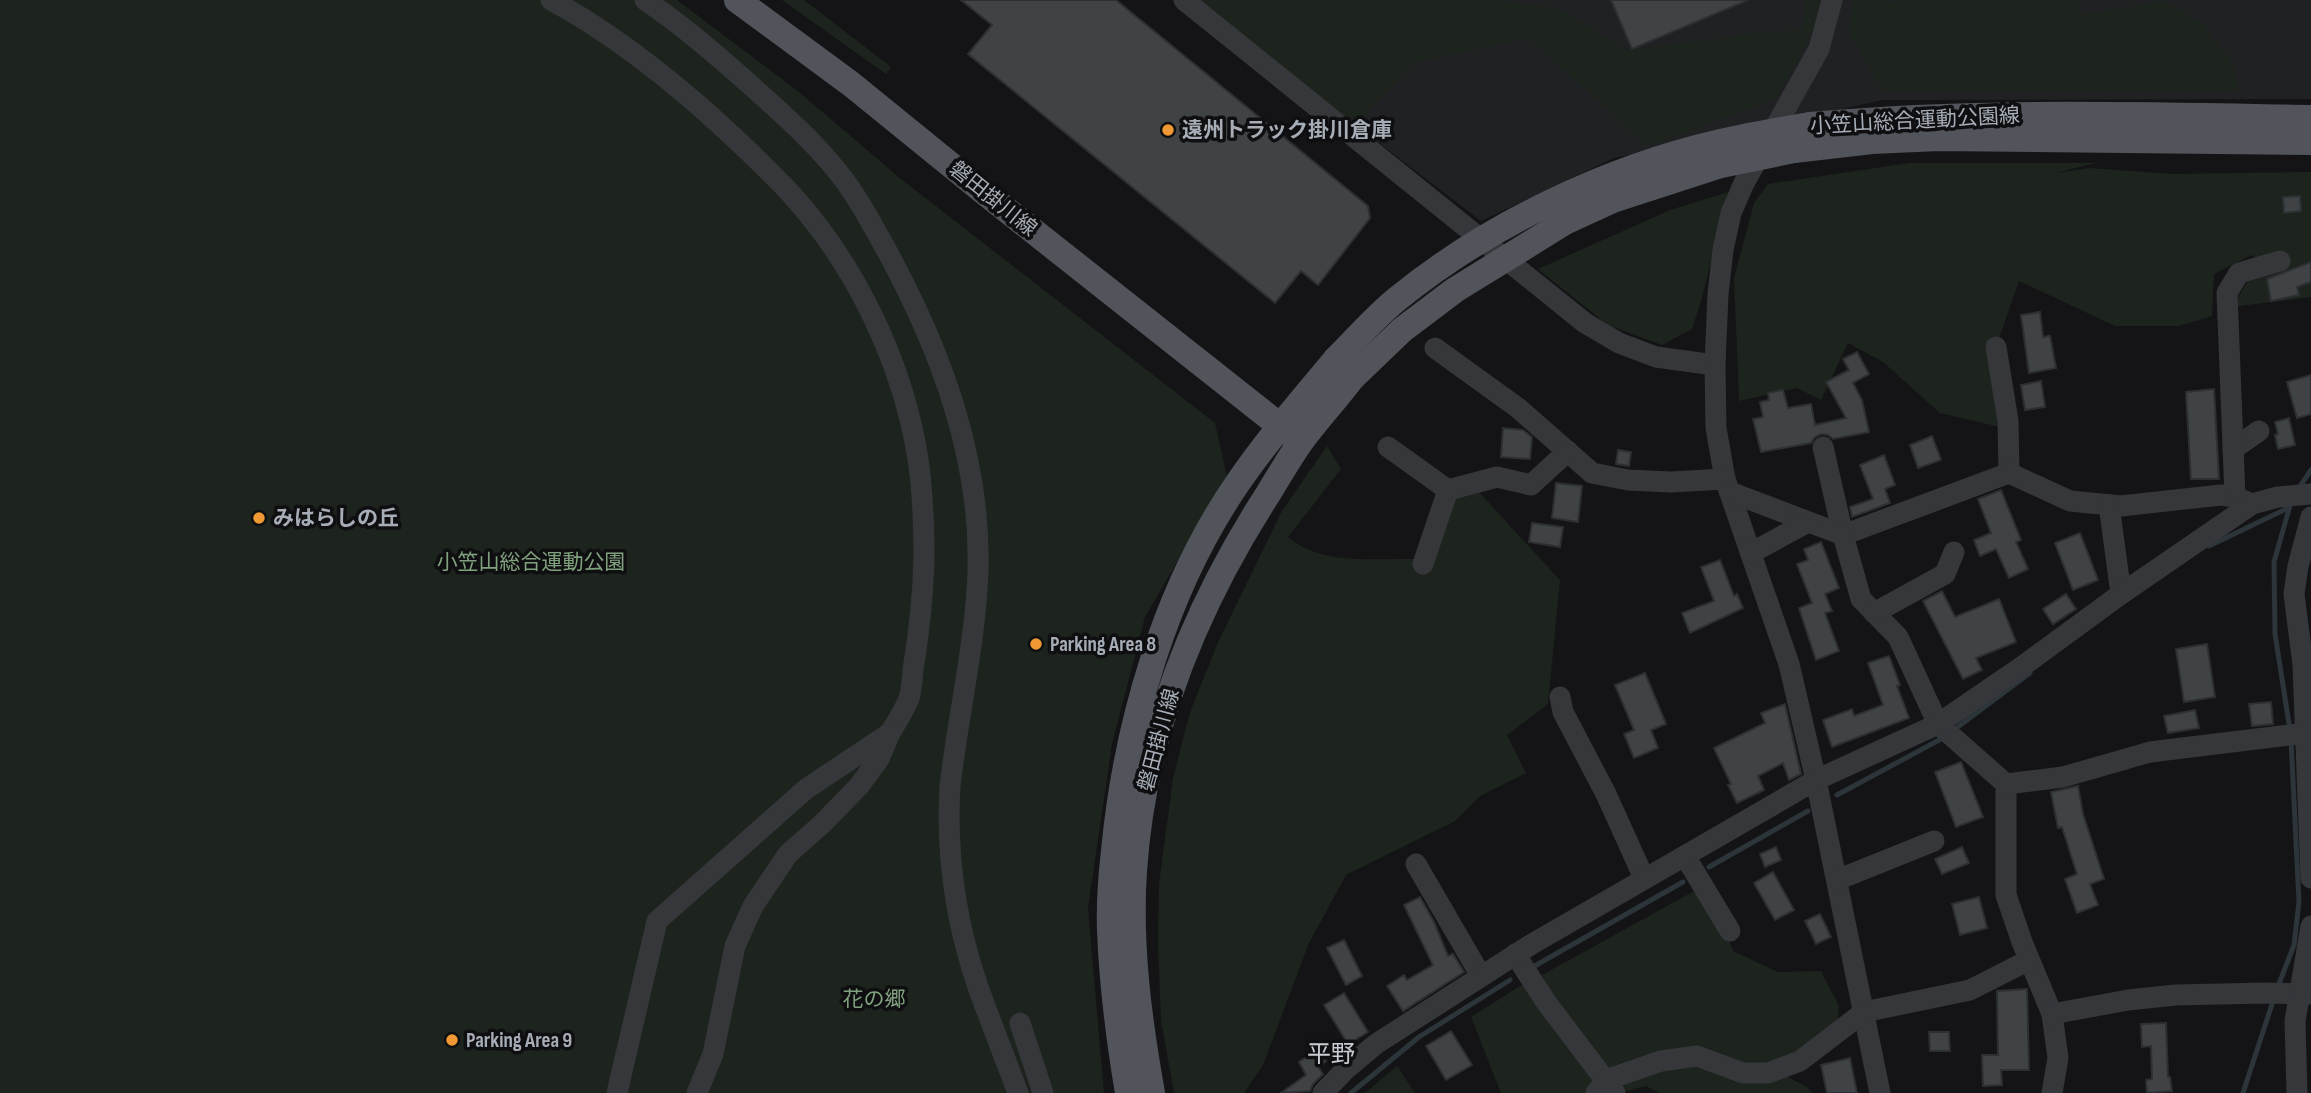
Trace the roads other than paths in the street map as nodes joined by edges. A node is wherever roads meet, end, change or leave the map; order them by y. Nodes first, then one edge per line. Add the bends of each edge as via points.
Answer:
1 (551, 0) edge
2 (645, 0) edge
3 (737, 0) edge
4 (1184, 0) edge
5 (1832, 0) edge
6 (2311, 118) edge
7 (2311, 142) edge
8 (2280, 261) dead end
9 (1996, 347) dead end
10 (1435, 348) dead end
11 (1716, 365) junction
12 (1344, 369) junction
13 (2259, 431) dead end
14 (1291, 434) junction
15 (1388, 447) dead end
16 (1824, 447) dead end
17 (2233, 449) junction
18 (1568, 451) junction
19 (2009, 473) junction
20 (1728, 485) junction
21 (1448, 490) junction
22 (2310, 494) edge
23 (2244, 501) junction
24 (2109, 505) junction
25 (2311, 517) edge
26 (1808, 522) junction
27 (1843, 536) junction
28 (1954, 552) dead end
29 (1751, 553) junction
30 (1423, 564) dead end
31 (2302, 593) edge
32 (2120, 594) junction
33 (1874, 612) junction
34 (1560, 696) dead end
35 (1938, 724) junction
36 (890, 733) junction
37 (2295, 734) junction
38 (1816, 780) junction
39 (2006, 783) junction
40 (1934, 841) dead end
41 (2311, 848) edge
42 (1685, 856) junction
43 (1416, 864) dead end
44 (1644, 878) junction
45 (2311, 878) edge
46 (1837, 880) junction
47 (1730, 931) dead end
48 (2311, 933) edge
49 (1515, 954) junction
50 (2029, 960) junction
51 (1481, 976) junction
52 (2289, 994) edge
53 (1864, 1012) junction
54 (2052, 1014) junction
55 (1020, 1023) dead end
56 (2304, 1066) edge
57 (1606, 1089) edge
58 (617, 1093) edge
59 (697, 1093) edge
60 (1018, 1093) edge
61 (1043, 1093) edge
62 (1128, 1093) edge
63 (1152, 1093) edge
64 (1324, 1093) edge
65 (1880, 1093) edge
66 (2052, 1093) edge
67 (2297, 1093) edge

1 - 36 street via 658,71 793,196 849,272 879,332 905,402 923,505 923,577 915,660 909,699
2 - 60 street via 724,61 840,174 916,308 949,388 974,494 978,571 950,786 952,874 968,955
3 - 14 main road, 磐田掛川線 via 851,84
4 - 11 street via 1585,323 1619,343 1657,357
5 - 11 street via 1819,49 1731,213 1723,250
6 - 12 main road, 小笠山総合運動公園線, bridge via 1884,118 1810,125 1720,142 1604,180 1512,221 1396,300
7 - 12 main road, 小笠山総合運動公園線, bridge via 1939,138 1794,150 1721,165 1613,200 1565,222 1455,290
8 - 17 street via 2239,273 2227,293
9 - 19 street via 2008,421
10 - 18 street
11 - 20 street via 1716,428
12 - 14 main road, 小笠山総合運動公園線
13 - 17 street
14 - 62 main road, 磐田掛川線 via 1236,485 1179,591 1158,644 1129,753 1116,827 1110,928
14 - 63 main road, 磐田掛川線 via 1184,653 1152,758 1135,860 1133,917 1136,985
15 - 21 street
16 - 27 street
17 - 23 street
18 - 20 street via 1592,473 1628,480
18 - 21 street via 1531,485 1497,477
19 - 24 street via 2070,501
19 - 27 street
20 - 26 street
20 - 29 street
21 - 30 street
22 - 23 street
23 - 24 street via 2221,495
23 - 32 street
24 - 32 street
25 - 31 street via 2298,566
26 - 27 street
26 - 29 street
27 - 33 street via 1860,599
28 - 33 street via 1945,574
29 - 38 street via 1789,664
31 - 37 street via 2303,665
32 - 35 street
33 - 35 street via 1898,637
34 - 44 street via 1563,712
35 - 38 street
35 - 39 street
36 - 58 street via 806,789 657,921
36 - 59 street via 859,786 788,854 753,906 735,946 713,1054
37 - 39 street via 2150,752 2063,777
37 - 41 street
38 - 42 street
38 - 46 street
39 - 50 street via 2006,895
40 - 46 street
41 - 45 street
42 - 44 street
42 - 47 street
43 - 51 street
44 - 49 street
46 - 53 street
48 - 52 street
49 - 51 street
49 - 57 street
50 - 53 street via 1970,990
50 - 54 street
51 - 64 street via 1376,1044
52 - 54 street via 2176,995
52 - 56 street
53 - 57 street via 1801,1061 1768,1073 1742,1073 1697,1056 1661,1061
53 - 65 street
54 - 66 street via 2058,1058
55 - 61 street
56 - 67 street

